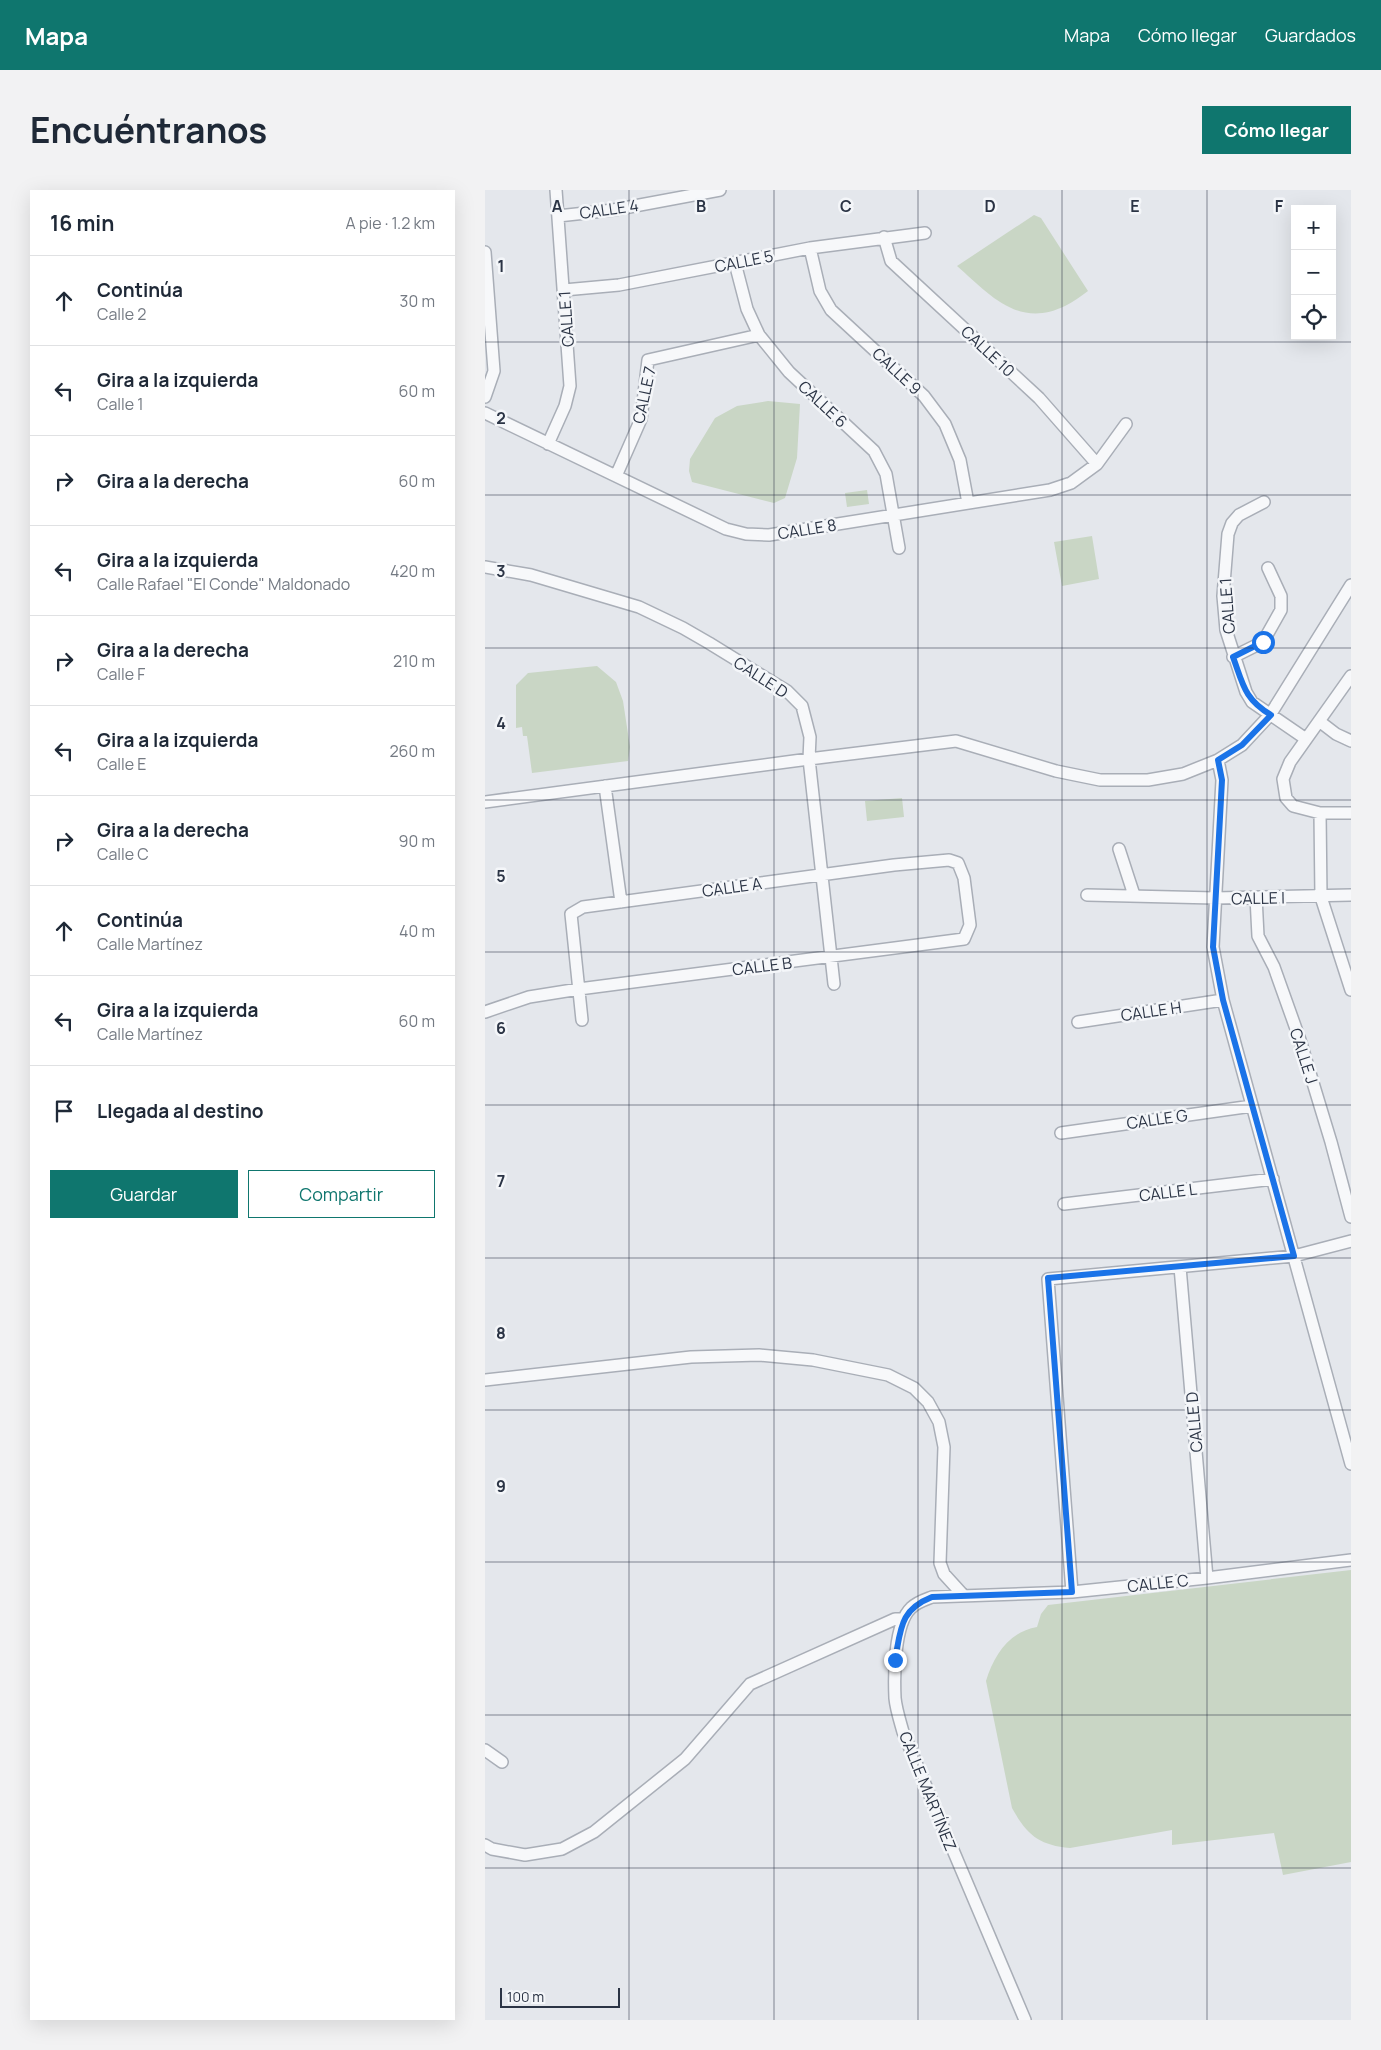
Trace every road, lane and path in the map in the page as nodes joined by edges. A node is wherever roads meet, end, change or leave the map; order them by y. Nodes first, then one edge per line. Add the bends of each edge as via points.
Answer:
1 (556, 190) edge
2 (720, 190) edge
3 (558, 216) junction
4 (925, 233) dead end
5 (884, 237) junction
6 (810, 248) junction
7 (485, 252) edge
8 (735, 263) junction
9 (564, 290) junction
10 (759, 335) junction
11 (485, 397) edge
12 (485, 414) edge
13 (1126, 424) dead end
14 (548, 444) junction
15 (1097, 464) junction
16 (616, 476) junction
17 (1264, 502) dead end
18 (968, 503) junction
19 (894, 515) junction
20 (899, 548) dead end
21 (485, 567) edge
22 (1268, 568) dead end
23 (1351, 585) edge
24 (1233, 657) junction
25 (1351, 676) edge
26 (1271, 715) junction
27 (1319, 721) junction
28 (1306, 739) junction
29 (1351, 741) edge
30 (809, 759) junction
31 (1218, 760) junction
32 (605, 786) junction
33 (485, 802) edge
34 (1320, 813) junction
35 (1351, 813) edge
36 (1119, 849) dead end
37 (821, 875) junction
38 (1087, 895) dead end
39 (1134, 895) junction
40 (1351, 895) edge
41 (1256, 897) junction
42 (1321, 897) junction
43 (1215, 898) junction
44 (621, 902) junction
45 (945, 942) joint
46 (831, 957) junction
47 (834, 984) dead end
48 (579, 989) junction
49 (1351, 990) edge
50 (1223, 1000) junction
51 (485, 1012) edge
52 (582, 1020) dead end
53 (1078, 1022) dead end
54 (1252, 1106) junction
55 (1061, 1133) dead end
56 (1273, 1179) junction
57 (1064, 1204) dead end
58 (1351, 1217) edge
59 (1351, 1241) edge
60 (1294, 1256) junction
61 (1180, 1267) junction
62 (485, 1380) edge
63 (1351, 1464) edge
64 (1351, 1560) edge
65 (1207, 1578) junction
66 (1072, 1592) junction
67 (964, 1596) junction
68 (903, 1619) junction
69 (485, 1750) edge
70 (502, 1762) dead end
71 (485, 1845) edge
72 (1025, 2020) edge

1 - 3 street, CALLE 1
2 - 3 street, CALLE 4 via 613,210
3 - 9 street, CALLE 1
4 - 5 street, CALLE 5
5 - 6 street, CALLE 5
5 - 15 street, CALLE 10 via 891,261 1039,398
6 - 8 street, CALLE 5
6 - 18 street, CALLE 9 via 820,291 831,310 924,396 945,424 961,460
7 - 11 street via 494,371
8 - 9 street, CALLE 5 via 619,285
8 - 10 street, CALLE 6 via 747,309
9 - 14 street, CALLE 1 via 570,386
10 - 16 street, CALLE 7 via 648,360 641,420
10 - 19 street, CALLE 6 via 789,372 874,451 887,474
12 - 14 street, CALLE 8
13 - 15 street, CALLE 8
14 - 16 street, CALLE 8
15 - 18 street, CALLE 8 via 1071,483 1050,490
16 - 19 street, CALLE 8 via 726,529 746,534 769,535
17 - 24 street, CALLE 1 via 1239,515 1228,534 1223,596 1225,630
18 - 19 street, CALLE 8
19 - 20 street, CALLE 6
21 - 30 street, CALLE D via 531,575 639,607 709,642 787,691 802,706 810,737
22 - 24 street via 1281,596 1281,610 1263,642
23 - 26 street
24 - 26 street, CALLE 1 via 1251,702
25 - 27 street
26 - 28 street, CALLE 1
26 - 31 street via 1242,745
27 - 28 street
27 - 29 street
28 - 34 street via 1286,769 1283,788 1293,806
30 - 31 street via 955,741 1056,771 1100,780 1148,780 1183,774
30 - 32 street
30 - 37 street, CALLE D
31 - 43 street via 1222,780
32 - 33 street
32 - 44 street
34 - 35 street
34 - 42 street
36 - 39 street
37 - 44 street, CALLE A
37 - 45 street, CALLE A via 949,860 958,863 964,878 970,925 964,939
37 - 46 street, CALLE D
38 - 39 street, CALLE I
39 - 43 street, CALLE I
40 - 42 street, CALLE I
41 - 42 street, CALLE I
41 - 43 street, CALLE I
41 - 58 street, CALLE J via 1259,936 1274,967 1300,1040
42 - 49 street
43 - 50 street via 1213,947
44 - 48 street, CALLE A via 583,907 571,914
45 - 46 street, CALLE B
46 - 47 street, CALLE D
46 - 48 street, CALLE B
48 - 51 street, CALLE B via 529,997
48 - 52 street
50 - 53 street, CALLE H
50 - 54 street
54 - 55 street, CALLE G
54 - 56 street
56 - 57 street, CALLE L
56 - 60 street
59 - 60 street
60 - 61 street
60 - 63 street
61 - 65 street, CALLE D
61 - 66 street via 1048,1278
62 - 67 street via 691,1357 759,1355 813,1360 888,1375 914,1388 928,1402 939,1422 944,1447 940,1563 944,1574
64 - 65 street, CALLE C
65 - 66 street, CALLE C
66 - 67 street, CALLE C
67 - 68 street via 932,1597 919,1602
68 - 71 street via 749,1684 685,1759 594,1832 570,1845 525,1855
68 - 72 street, CALLE MARTÍNEZ via 895,1660 895,1699 903,1732
69 - 70 street

